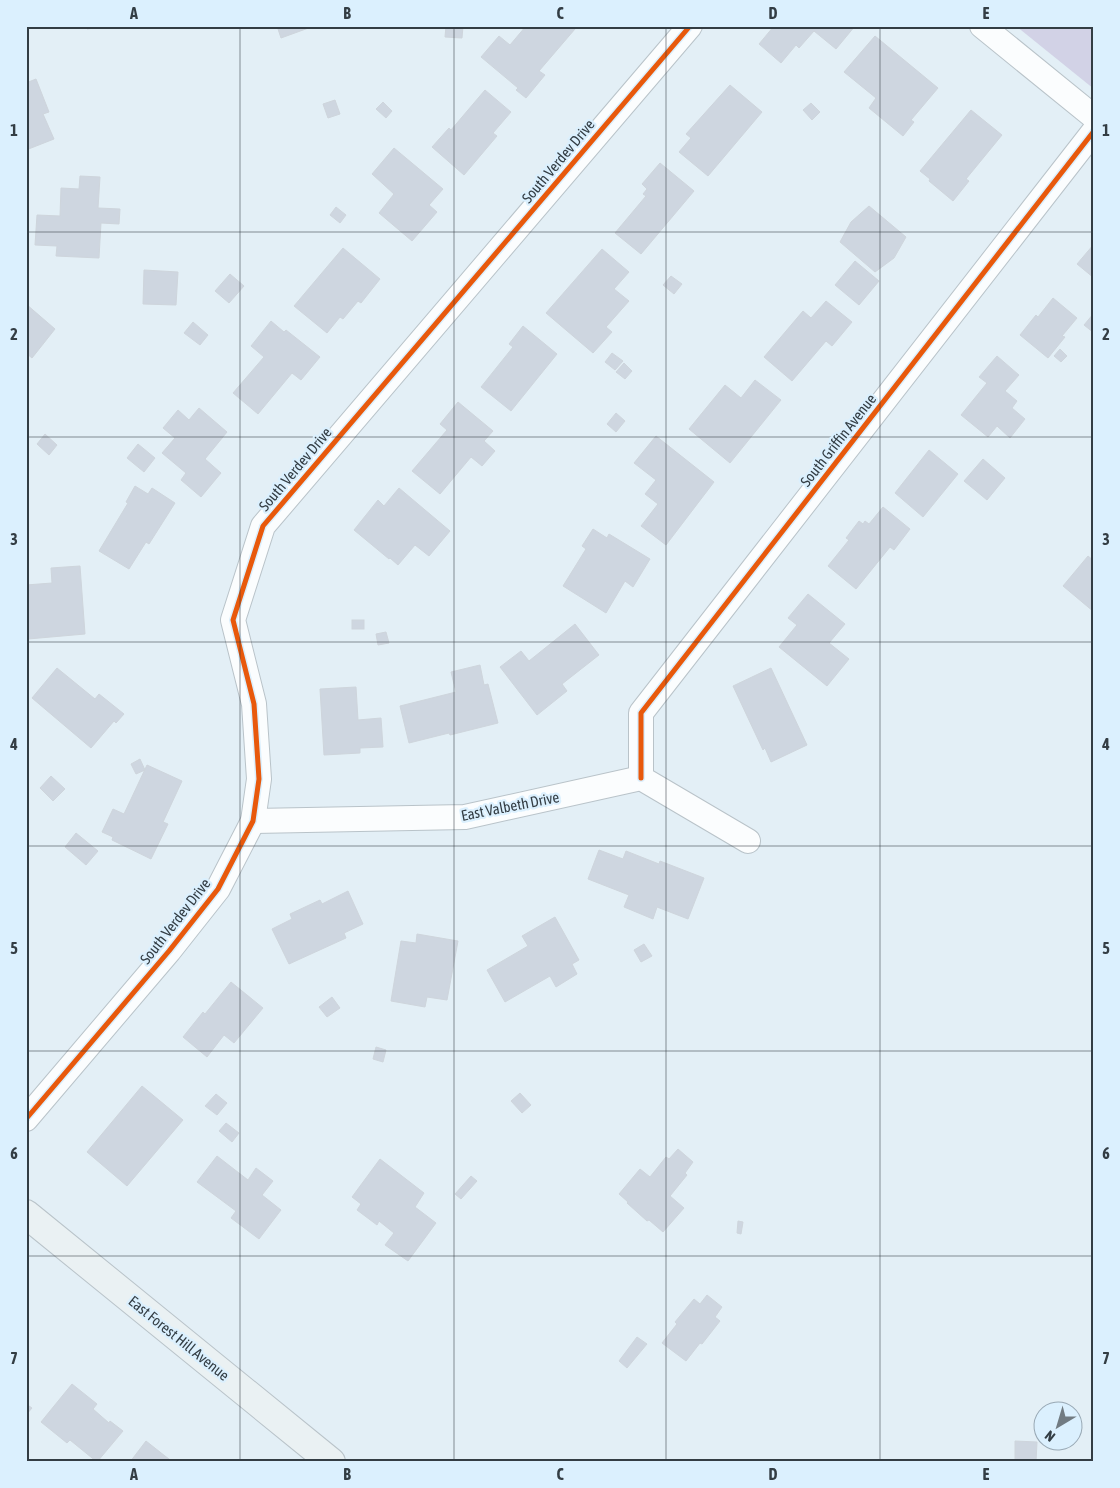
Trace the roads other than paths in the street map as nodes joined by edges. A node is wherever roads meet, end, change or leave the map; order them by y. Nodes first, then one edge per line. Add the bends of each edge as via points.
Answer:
1 (690, 26) edge
2 (982, 26) edge
3 (1094, 117) edge
4 (1094, 131) edge
5 (641, 778) junction
6 (252, 821) junction
7 (748, 841) dead end
8 (26, 1118) edge
9 (26, 1214) edge
10 (331, 1462) edge

1 - 6 street, South Verdev Drive via 263,526 233,620 254,704 258,779
2 - 3 street
4 - 5 street, South Griffin Avenue via 641,713
5 - 6 street, East Valbeth Drive via 465,818
5 - 7 street
6 - 8 street, South Verdev Drive via 218,889
9 - 10 street, East Forest Hill Avenue

